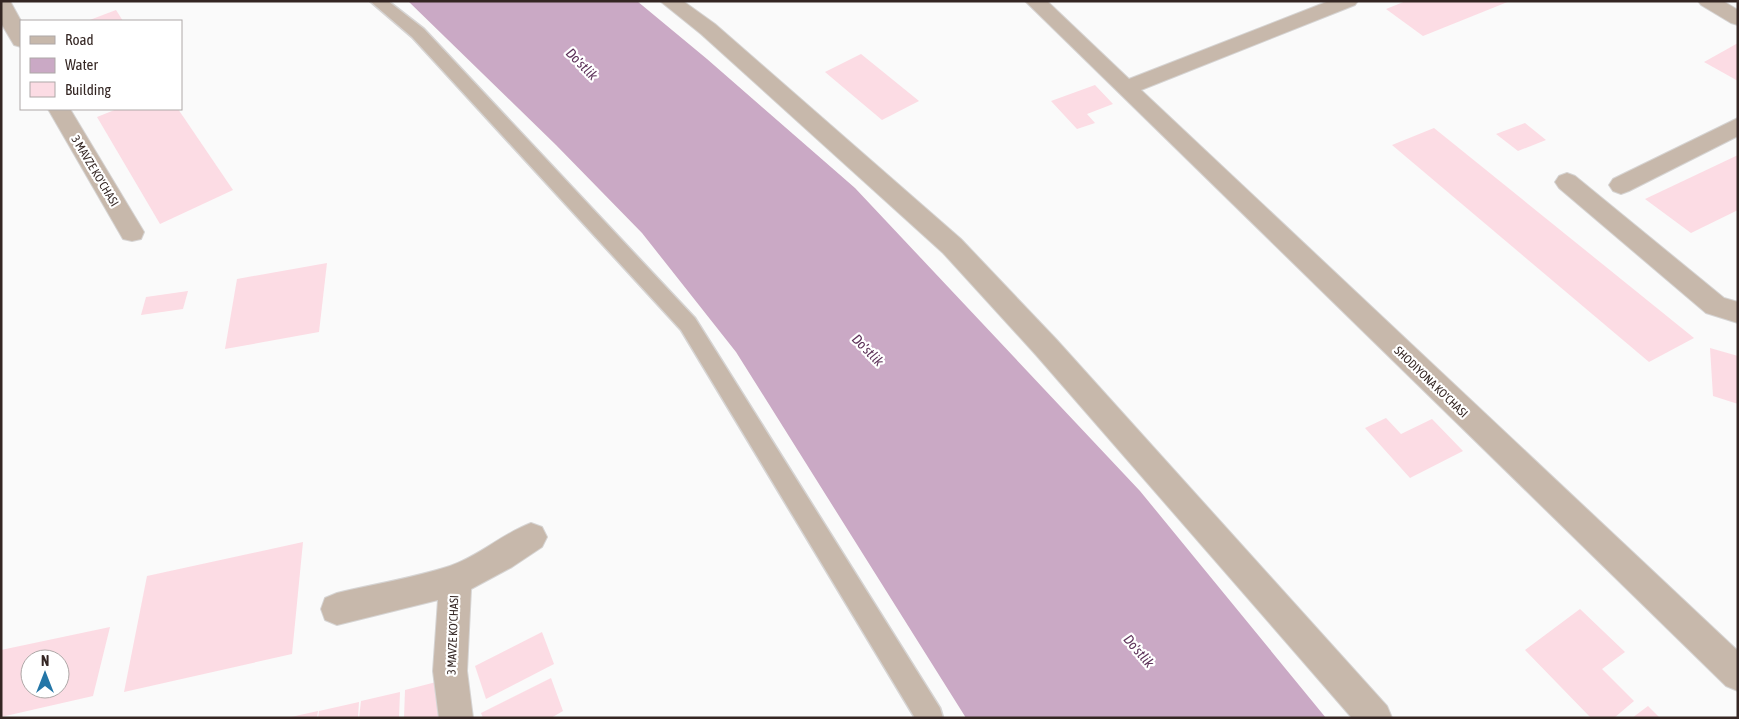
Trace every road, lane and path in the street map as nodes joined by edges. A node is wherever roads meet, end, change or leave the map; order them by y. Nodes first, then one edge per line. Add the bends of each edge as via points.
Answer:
1 (378, 1) edge
2 (670, 1) edge
3 (1035, 1) edge
4 (1348, 1) edge
5 (1708, 1) edge
6 (1, 3) edge
7 (1738, 19) edge
8 (20, 38) edge
9 (1126, 88) junction
10 (60, 110) edge
11 (1738, 126) edge
12 (1567, 182) dead end
13 (1621, 186) dead end
14 (132, 232) dead end
15 (1738, 313) edge
16 (532, 538) dead end
17 (455, 580) junction
18 (336, 609) dead end
19 (1738, 674) edge
20 (456, 718) edge
21 (930, 718) edge
22 (1375, 718) edge

1 - 21 street via 418,33 688,324
2 - 22 street via 708,29 952,246 1046,347
3 - 9 street, SHODIYONA KO'CHASI
4 - 9 street
5 - 7 street
6 - 8 street
9 - 19 street, SHODIYONA KO'CHASI
10 - 14 street, 3 MAVZE KO'CHASI
11 - 13 street
12 - 15 street via 1715,306
16 - 17 street, 3 MAVZE KO'CHASI
17 - 18 street
17 - 20 street, 3 MAVZE KO'CHASI via 450,671

